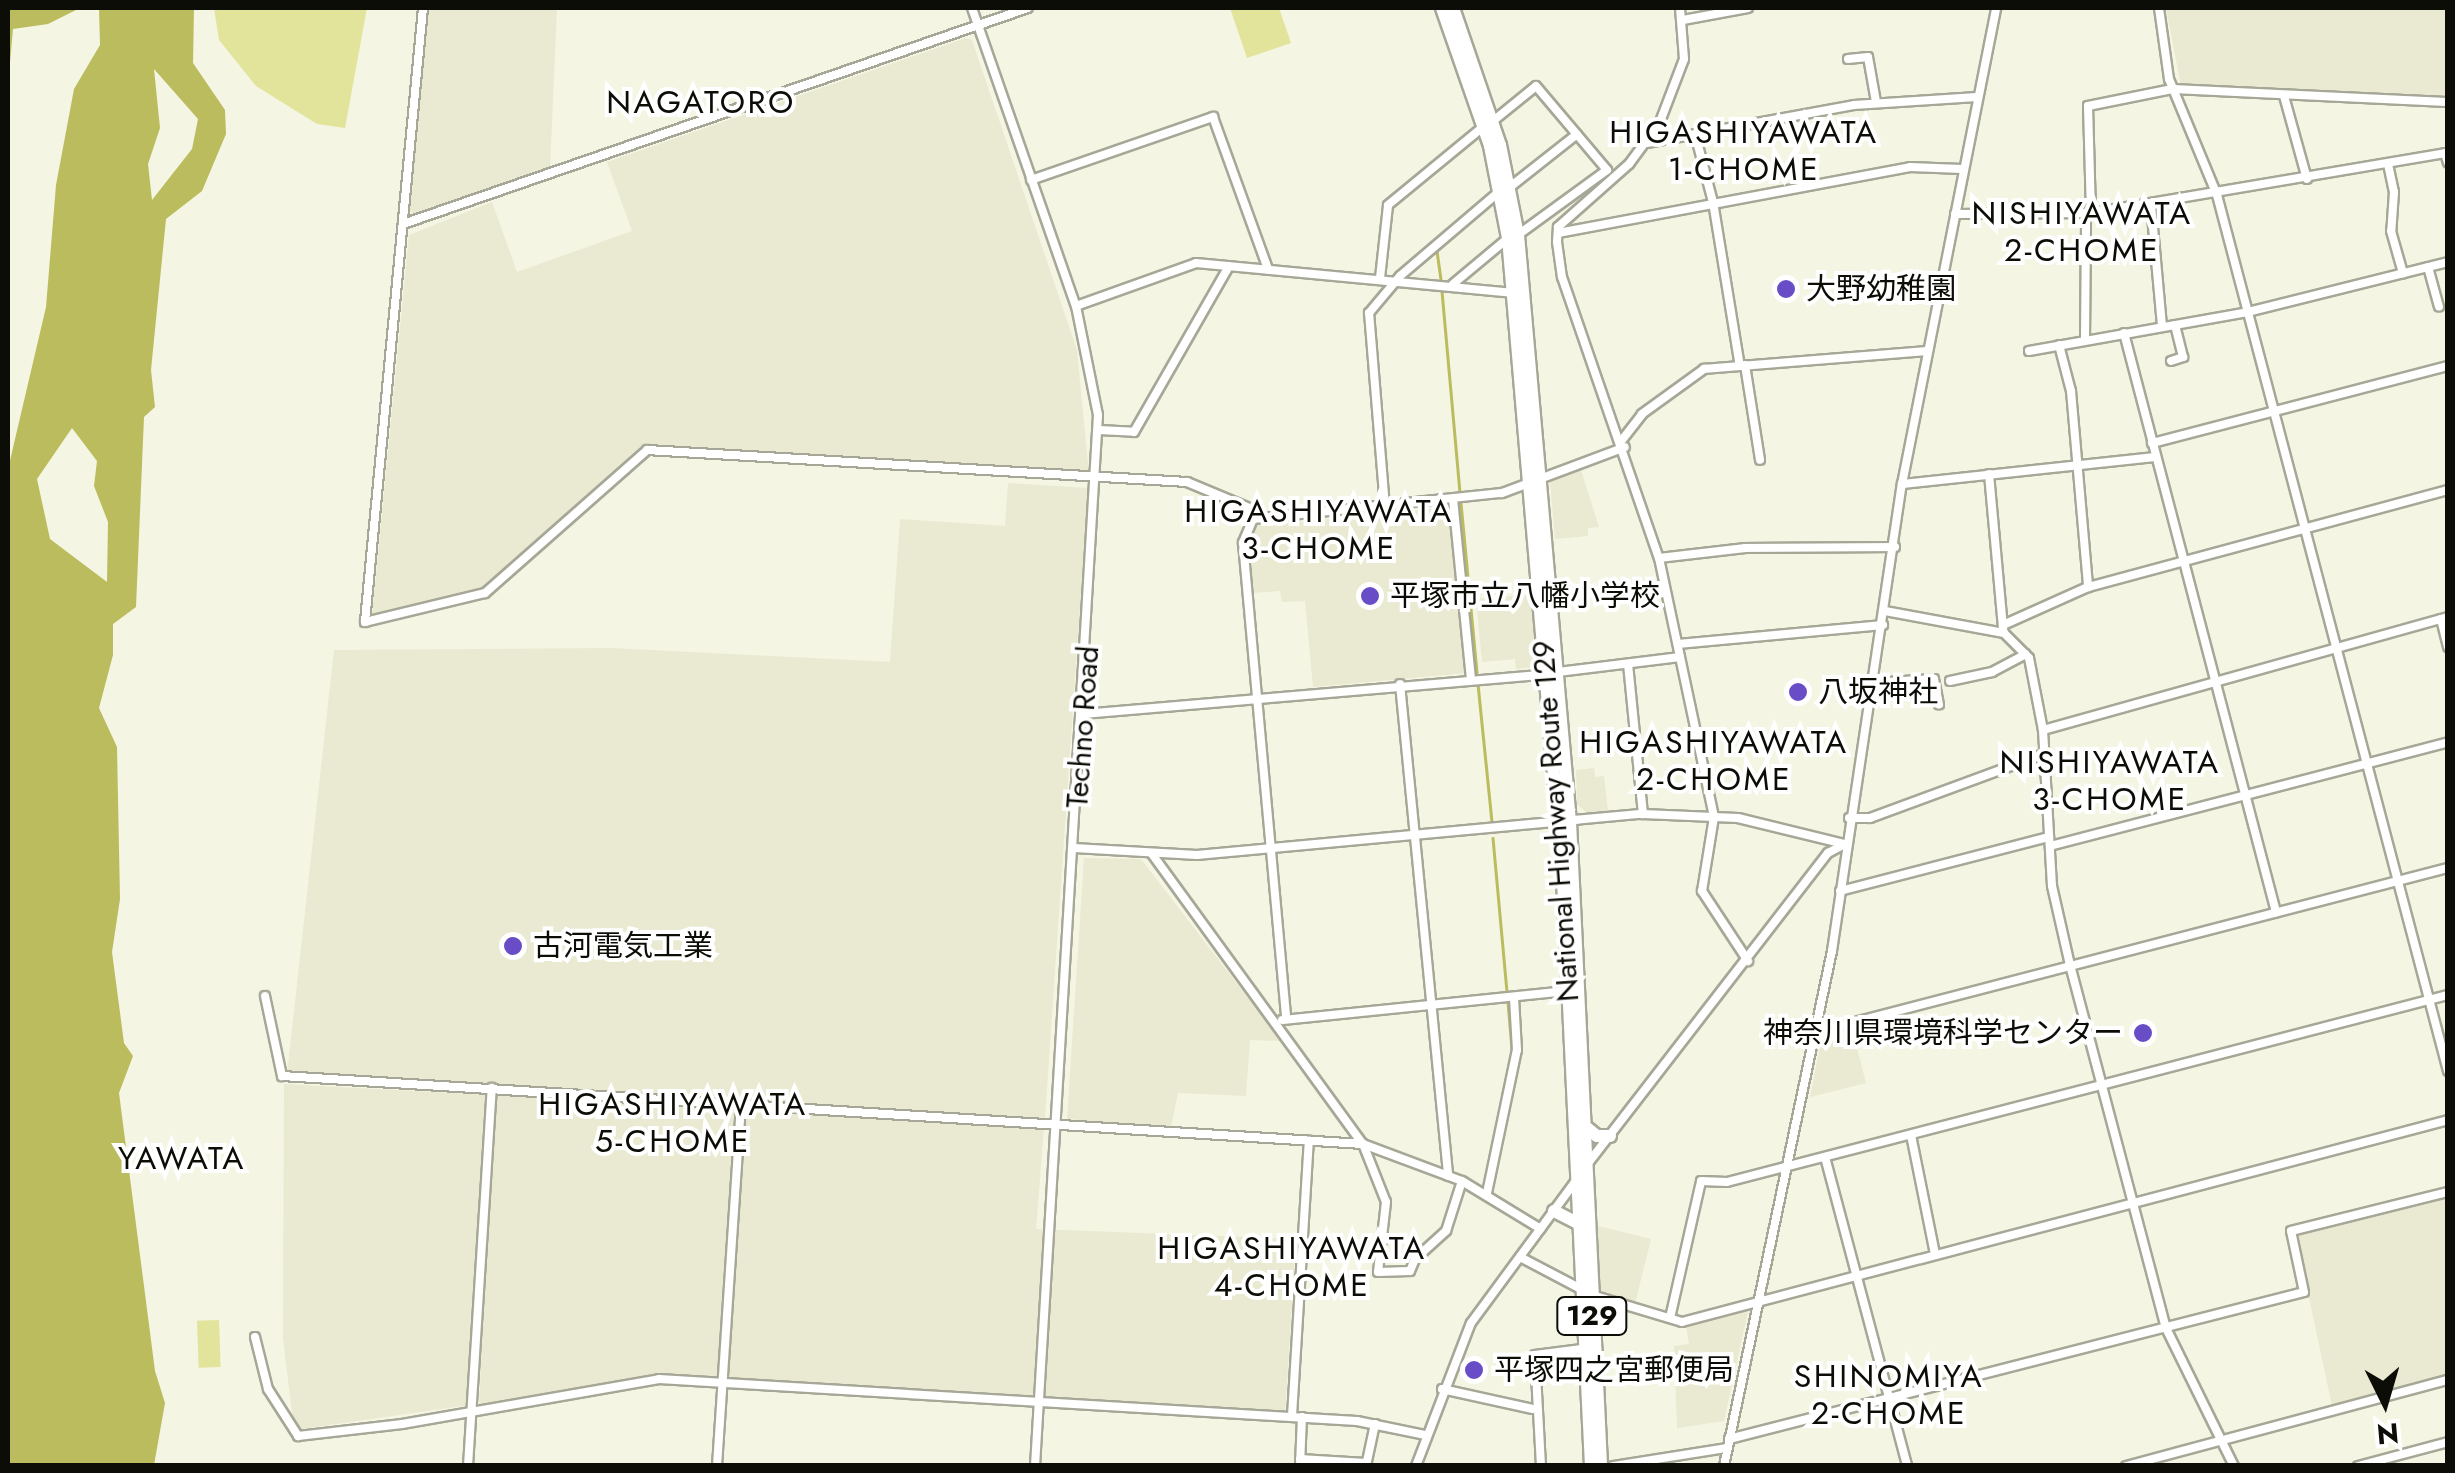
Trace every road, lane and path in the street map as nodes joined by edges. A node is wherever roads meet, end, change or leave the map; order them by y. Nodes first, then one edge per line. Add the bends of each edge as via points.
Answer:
1 (423, 8) edge
2 (972, 8) edge
3 (1028, 8) edge
4 (1442, 8) edge
5 (1452, 8) edge
6 (1680, 8) edge
7 (1748, 8) edge
8 (1996, 8) edge
9 (2159, 8) edge
10 (1683, 20) junction
11 (978, 25) junction
12 (1848, 59) dead end
13 (2172, 89) junction
14 (2284, 96) junction
15 (1976, 98) junction
16 (1876, 102) junction
17 (2448, 102) edge
18 (1488, 124) junction
19 (1576, 134) junction
20 (1695, 134) junction
21 (1647, 142) junction
22 (2446, 152) edge
23 (2448, 163) edge
24 (2388, 164) junction
25 (1962, 169) junction
26 (2307, 179) junction
27 (1032, 180) junction
28 (1506, 189) junction
29 (2217, 195) junction
30 (1714, 202) junction
31 (2151, 205) junction
32 (1955, 214) junction
33 (2089, 214) junction
34 (404, 224) junction
35 (1558, 233) junction
36 (1513, 236) junction
37 (2448, 262) edge
38 (1229, 266) junction
39 (2428, 266) junction
40 (1268, 269) junction
41 (2403, 273) junction
42 (1380, 278) junction
43 (1397, 280) junction
44 (1453, 284) junction
45 (1512, 293) junction
46 (1076, 306) junction
47 (2439, 307) dead end
48 (2248, 312) junction
49 (2174, 325) junction
50 (2162, 327) junction
51 (2124, 334) junction
52 (2086, 340) junction
53 (2058, 345) junction
54 (1926, 351) junction
55 (2030, 351) dead end
56 (2171, 361) dead end
57 (1743, 366) junction
58 (2448, 366) edge
59 (2274, 410) junction
60 (1099, 430) junction
61 (2152, 442) junction
62 (1623, 443) junction
63 (2156, 457) junction
64 (1760, 460) dead end
65 (2078, 463) junction
66 (1990, 474) junction
67 (1098, 478) junction
68 (1535, 482) junction
69 (1902, 484) junction
70 (2448, 490) edge
71 (1453, 499) junction
72 (1385, 507) junction
73 (1253, 519) junction
74 (2305, 528) junction
75 (1895, 548) junction
76 (1659, 558) junction
77 (2183, 560) junction
78 (2088, 587) junction
79 (1885, 611) junction
80 (2444, 618) edge
81 (1883, 626) junction
82 (2003, 629) junction
83 (1678, 644) junction
84 (2336, 646) junction
85 (2448, 647) edge
86 (2026, 654) junction
87 (1680, 657) junction
88 (1628, 664) junction
89 (1552, 673) junction
90 (2214, 677) junction
91 (1471, 678) junction
92 (1950, 681) dead end
93 (1873, 683) junction
94 (1400, 684) junction
95 (1256, 697) junction
96 (1939, 705) dead end
97 (1084, 714) junction
98 (2043, 730) junction
99 (2448, 742) edge
100 (2044, 754) junction
101 (2367, 763) junction
102 (2244, 794) junction
103 (1643, 814) junction
104 (1714, 816) junction
105 (1850, 818) junction
106 (1565, 823) junction
107 (1417, 836) junction
108 (2050, 841) junction
109 (1845, 844) junction
110 (1074, 848) junction
111 (1271, 850) junction
112 (1152, 854) junction
113 (2448, 868) edge
114 (2398, 881) junction
115 (1840, 891) junction
116 (2276, 912) junction
117 (1748, 961) junction
118 (2070, 965) junction
119 (1568, 992) junction
120 (2448, 995) edge
121 (265, 996) dead end
122 (1514, 998) junction
123 (2429, 1000) junction
124 (1432, 1003) junction
125 (1282, 1020) junction
126 (1816, 1032) junction
127 (2448, 1072) edge
128 (2100, 1085) junction
129 (492, 1088) junction
130 (741, 1108) junction
131 (2448, 1120) edge
132 (1055, 1122) junction
133 (1582, 1124) junction
134 (1911, 1135) junction
135 (1610, 1136) junction
136 (1309, 1141) junction
137 (1363, 1144) junction
138 (1825, 1157) junction
139 (1585, 1166) junction
140 (1786, 1167) junction
141 (1448, 1176) junction
142 (1576, 1180) junction
143 (1462, 1181) junction
144 (2448, 1192) edge
145 (1487, 1193) junction
146 (2132, 1203) junction
147 (1554, 1211) junction
148 (1578, 1224) junction
149 (1540, 1229) junction
150 (1935, 1254) junction
151 (1520, 1257) junction
152 (1857, 1274) junction
153 (1585, 1291) junction
154 (1758, 1299) junction
155 (1670, 1318) junction
156 (2166, 1328) junction
157 (255, 1337) dead end
158 (1582, 1349) junction
159 (2448, 1380) edge
160 (722, 1382) junction
161 (1442, 1390) junction
162 (1890, 1400) junction
163 (1038, 1402) junction
164 (472, 1409) junction
165 (1533, 1409) junction
166 (1297, 1417) junction
167 (1376, 1424) junction
168 (1425, 1435) junction
169 (2221, 1442) junction
170 (2448, 1442) edge
171 (1728, 1444) junction
172 (1300, 1462) edge
173 (1366, 1464) edge
174 (468, 1466) edge
175 (717, 1466) edge
176 (1034, 1466) edge
177 (1416, 1466) edge
178 (1542, 1466) edge
179 (1591, 1466) edge
180 (1600, 1466) edge
181 (1613, 1466) edge
182 (1724, 1466) edge
183 (1907, 1466) edge
184 (2126, 1466) edge
185 (2234, 1466) edge
186 (2358, 1466) edge

1 - 34 street
2 - 11 street, Techno Road
3 - 11 street
4 - 18 highway, National Highway Route 129 / 129
5 - 18 highway, National Highway Route 129 / 129
6 - 10 street
7 - 10 street
8 - 15 street
9 - 13 street
10 - 21 street via 1684,59
11 - 27 street, Techno Road
11 - 34 street
12 - 16 street via 1868,57
13 - 14 street
13 - 29 street
13 - 33 street via 2088,106
14 - 17 street
14 - 26 street
15 - 16 street
15 - 25 street
16 - 20 street
18 - 19 street via 1536,86
18 - 28 highway, National Highway Route 129 / 129
18 - 42 street via 1388,205
19 - 28 street
19 - 36 street via 1607,170
20 - 21 street
20 - 30 street
21 - 35 street
22 - 23 street
22 - 24 street
24 - 26 street
24 - 41 street via 2392,231
25 - 30 street via 1910,167
25 - 32 street
26 - 29 street
27 - 40 street via 1214,116
27 - 46 street, Techno Road
28 - 36 highway, National Highway Route 129 / 129
28 - 43 street
29 - 31 street
29 - 48 street
30 - 35 street
30 - 57 street
31 - 33 street
31 - 50 street
32 - 33 street
32 - 54 street
33 - 52 street
34 - 67 street via 365,622 485,593 647,450
35 - 62 street via 1562,277
36 - 44 street
36 - 45 highway, National Highway Route 129 / 129
36 - 68 highway, National Highway Route 129 / 129
37 - 39 street
38 - 40 street
38 - 46 street via 1196,263
38 - 60 street via 1134,432
39 - 41 street
39 - 47 street
40 - 42 street
41 - 48 street
42 - 43 street
43 - 44 street
43 - 72 street via 1374,304 1368,323
44 - 45 street
45 - 68 highway, National Highway Route 129 / 129
46 - 60 street, Techno Road
48 - 49 street
48 - 59 street
49 - 50 street
49 - 56 street via 2183,357
50 - 51 street
51 - 52 street
51 - 61 street
52 - 53 street
53 - 55 street
53 - 65 street
54 - 57 street
54 - 69 street
57 - 62 street via 1694,374 1642,414
57 - 64 street
58 - 59 street
59 - 61 street
59 - 74 street
60 - 67 street, Techno Road
61 - 63 street
62 - 68 street
62 - 76 street
63 - 65 street
63 - 77 street
65 - 66 street
65 - 78 street
66 - 69 street
66 - 82 street
67 - 73 street via 1187,482 1252,509
67 - 97 street, Techno Road
68 - 71 street
68 - 89 highway, National Highway Route 129 / 129
69 - 75 street
70 - 74 street
71 - 72 street
71 - 91 street
72 - 73 street
73 - 95 street via 1243,543
74 - 77 street
74 - 84 street
75 - 76 street via 1745,548
75 - 79 street
76 - 83 street
77 - 78 street
77 - 90 street
78 - 82 street
79 - 81 street
79 - 82 street
80 - 84 street
80 - 85 street
81 - 83 street
81 - 93 street
82 - 86 street
83 - 87 street
84 - 90 street
84 - 101 street
86 - 92 street via 1992,672
86 - 98 street
87 - 88 street
87 - 104 street
88 - 89 street
88 - 103 street
89 - 91 street
89 - 106 highway, National Highway Route 129 / 129
90 - 98 street via 2121,712
90 - 102 street
91 - 94 street
93 - 96 street via 1934,679
93 - 105 street
94 - 95 street
94 - 107 street
95 - 97 street
95 - 111 street
97 - 110 street, Techno Road
98 - 100 street
99 - 101 street
100 - 105 street via 1870,818
100 - 108 street
101 - 102 street
101 - 114 street
102 - 108 street
102 - 116 street
103 - 104 street
103 - 106 street
104 - 109 street
104 - 117 street via 1702,891
105 - 109 street
106 - 107 street
106 - 119 highway, National Highway Route 129 / 129
106 - 133 highway, National Highway Route 129 / 129
107 - 111 street
107 - 124 street
108 - 115 street
108 - 118 street
109 - 115 street
109 - 117 street via 1828,852
110 - 112 street
110 - 132 street, Techno Road
111 - 112 street
111 - 125 street
112 - 125 street
113 - 114 street
114 - 116 street
114 - 123 street
115 - 126 street
116 - 118 street
117 - 135 street
118 - 126 street
118 - 128 street
119 - 122 street
119 - 142 highway, National Highway Route 129 / 129
120 - 123 street
121 - 129 street via 282,1076
122 - 124 street
122 - 145 street via 1516,1055
123 - 127 street
123 - 128 street
124 - 125 street
124 - 141 street
125 - 137 street
126 - 140 street
128 - 134 street
128 - 146 street
129 - 130 street
129 - 164 street
130 - 132 street
130 - 160 street
131 - 146 street
132 - 136 street
132 - 163 street, Techno Road
133 - 135 highway via 1597,1136
133 - 139 highway, National Highway Route 129 / 129
134 - 138 street
134 - 150 street
135 - 139 street
136 - 137 street
136 - 166 street
137 - 141 street
137 - 143 street via 1386,1202 1378,1272 1410,1271 1446,1231
138 - 140 street
138 - 152 street
139 - 142 street
139 - 153 highway, National Highway Route 129 / 129
140 - 154 street
140 - 155 street via 1700,1182
141 - 143 street
142 - 147 street
142 - 148 highway, National Highway Route 129 / 129
143 - 145 street
144 - 156 street via 2291,1232 2304,1292
145 - 149 street
146 - 150 street
146 - 156 street
147 - 148 highway
147 - 149 street
148 - 153 highway, National Highway Route 129 / 129
149 - 151 street
150 - 152 street
151 - 153 street
151 - 161 street via 1471,1323
152 - 154 street
152 - 162 street
153 - 155 street
153 - 158 highway, National Highway Route 129 / 129
153 - 180 highway, National Highway Route 129 / 129
154 - 155 street via 1682,1322
154 - 171 street
156 - 162 street
156 - 169 street
157 - 164 street via 268,1389 298,1436
158 - 165 street via 1535,1355
158 - 179 highway, National Highway Route 129 / 129
159 - 169 street
160 - 163 street
160 - 164 street via 658,1378
160 - 175 street
161 - 165 street
161 - 168 street
162 - 171 street
162 - 183 street
163 - 166 street
163 - 176 street, Techno Road
164 - 174 street
165 - 178 street
166 - 167 street
166 - 172 street
167 - 168 street
167 - 173 street
168 - 177 street
169 - 184 street
169 - 185 street
170 - 186 street
171 - 181 street
171 - 182 street
172 - 173 street

